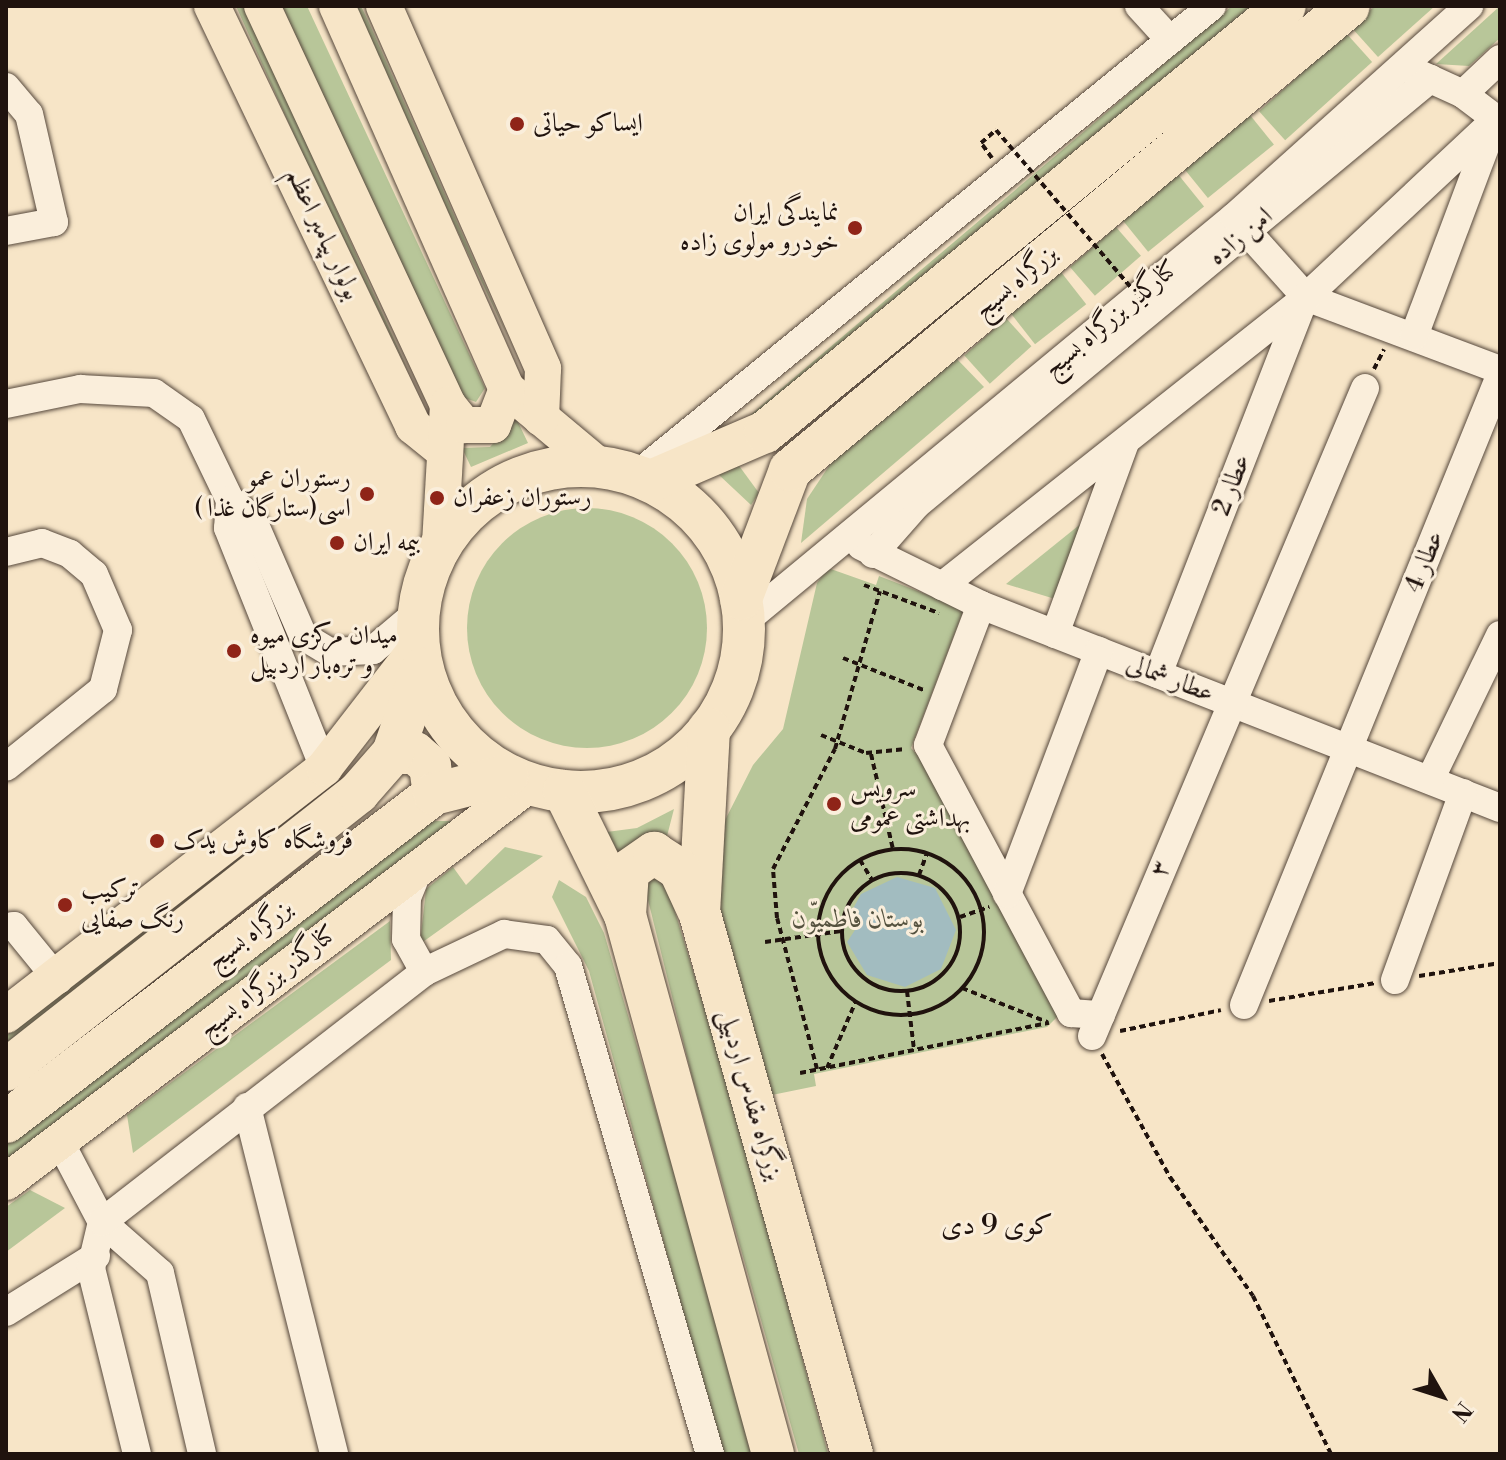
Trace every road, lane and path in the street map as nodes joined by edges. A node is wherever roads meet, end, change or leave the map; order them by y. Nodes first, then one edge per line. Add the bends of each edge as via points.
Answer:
1 (212, 6) edge
2 (262, 6) edge
3 (337, 6) edge
4 (384, 6) edge
5 (1139, 6) edge
6 (1285, 6) edge
7 (1349, 6) edge
8 (1469, 6) edge
9 (1206, 8) edge
10 (1170, 40) junction
11 (1500, 59) edge
12 (1417, 73) junction
13 (6, 87) edge
14 (1463, 94) junction
15 (1498, 121) edge
16 (981, 143) dead end
17 (1241, 225) junction
18 (6, 231) edge
19 (1306, 297) junction
20 (1147, 306) dead end
21 (1404, 332) junction
22 (1500, 373) edge
23 (1365, 388) joint
24 (507, 389) junction
25 (6, 404) edge
26 (448, 405) junction
27 (541, 418) junction
28 (765, 432) junction
29 (1126, 441) junction
30 (445, 452) junction
31 (790, 470) junction
32 (629, 474) junction
33 (230, 500) junction
34 (846, 537) junction
35 (440, 545) junction
36 (6, 552) edge
37 (873, 554) junction
38 (864, 585) dead end
39 (942, 586) junction
40 (880, 591) junction
41 (981, 605) junction
42 (742, 611) junction
43 (943, 615) dead end
44 (1055, 634) junction
45 (1500, 635) edge
46 (420, 643) junction
47 (1099, 651) junction
48 (843, 658) dead end
49 (859, 665) junction
50 (1158, 674) junction
51 (934, 678) dead end
52 (928, 692) junction
53 (1230, 702) junction
54 (923, 706) dead end
55 (709, 729) junction
56 (821, 735) dead end
57 (836, 744) junction
58 (916, 747) junction
59 (1350, 749) junction
60 (393, 753) junction
61 (871, 753) junction
62 (6, 767) edge
63 (324, 768) junction
64 (1430, 780) junction
65 (534, 784) junction
66 (1463, 793) junction
67 (434, 794) junction
68 (1500, 808) edge
69 (893, 849) junction
70 (927, 853) junction
71 (860, 860) junction
72 (420, 865) junction
73 (919, 875) junction
74 (872, 880) junction
75 (1007, 894) junction
76 (699, 911) junction
77 (981, 911) junction
78 (625, 915) junction
79 (959, 917) junction
80 (6, 927) edge
81 (841, 931) junction
82 (818, 934) junction
83 (782, 937) junction
84 (765, 942) dead end
85 (1500, 963) edge
86 (424, 972) junction
87 (58, 980) junction
88 (1395, 980) junction
89 (962, 988) junction
90 (907, 991) junction
91 (856, 1001) junction
92 (1244, 1005) junction
93 (1056, 1012) dead end
94 (909, 1014) junction
95 (6, 1015) edge
96 (1049, 1023) junction
97 (1097, 1026) junction
98 (914, 1050) junction
99 (827, 1068) junction
100 (6, 1070) edge
101 (817, 1070) junction
102 (800, 1073) dead end
103 (247, 1107) junction
104 (6, 1122) edge
105 (60, 1142) junction
106 (6, 1182) edge
107 (102, 1222) junction
108 (96, 1256) junction
109 (6, 1312) edge
110 (137, 1454) edge
111 (202, 1454) edge
112 (334, 1454) edge
113 (710, 1454) edge
114 (773, 1454) edge
115 (852, 1454) edge
116 (1331, 1454) edge

1 - 30 main road, بولوار پیامبر اعظم via 413,426
2 - 26 main road, بولوار پیامبر اعظم
3 - 24 main road
4 - 27 main road via 543,369
5 - 10 street
6 - 28 highway, بزرگراه بسیج
7 - 31 highway, بزرگراه بسیج
8 - 12 street, کنارگذر بزرگراه بسیج
9 - 10 street
10 - 32 street
11 - 14 street
12 - 14 street
12 - 17 street, کنارگذر بزرگراه بسیج
13 - 18 street via 29,114 54,222
14 - 15 street
15 - 19 street
15 - 21 street
16 - 20 path, bridge via 996,130
17 - 19 street
17 - 34 street, کنارگذر بزرگراه بسیج
17 - 37 street, امن زاده via 916,505
19 - 21 street
19 - 29 street
19 - 50 street, عطار 2
21 - 22 street
21 - 23 path
22 - 59 street, عطار 4
23 - 53 street, ۳
24 - 26 main road via 493,425 464,425
24 - 27 main road
25 - 33 street via 80,389 154,393 191,419
26 - 30 main road, بولوار پیامبر اعظم
27 - 32 main road
28 - 31 highway via 755,450 758,463
28 - 32 highway, بزرگراه بسیج
29 - 39 street
29 - 44 street
30 - 35 main road, بولوار پیامبر اعظم
31 - 42 highway, بزرگراه بسیج
32 - 35 highway via 553,468 508,482 470,509
32 - 42 highway via 710,529
33 - 46 street via 252,518 303,636 348,655
33 - 63 street via 228,528
34 - 37 street, عطار شمالی
34 - 42 street, کنارگذر بزرگراه بسیج
35 - 46 highway, بزرگراه بسیج
36 - 62 street via 42,543 70,554 94,574 118,630 103,689
37 - 39 street, عطار شمالی
38 - 40 path
39 - 41 street, عطار شمالی
40 - 43 path
40 - 49 path
41 - 44 street, عطار شمالی
41 - 58 street
42 - 55 highway via 741,661
44 - 47 street, عطار شمالی
45 - 64 street
46 - 60 highway, بزرگراه بسیج
46 - 63 main road
46 - 65 highway via 453,731
47 - 50 street, عطار شمالی
47 - 75 street
48 - 49 path
49 - 52 path
49 - 57 path
50 - 53 street, عطار شمالی
51 - 52 path
52 - 54 path
53 - 59 street, عطار شمالی
53 - 97 street, ۳
55 - 65 highway, بزرگراه بسیج via 644,779
55 - 76 highway, بزرگراه مقدس اردبیلی
56 - 57 path
57 - 61 path
57 - 83 path via 776,858
58 - 61 path
58 - 75 street
59 - 64 street, عطار شمالی
59 - 92 street, عطار 4
60 - 67 highway via 415,753 430,766
60 - 100 highway, بزرگراه بسیج via 358,793
61 - 69 path
63 - 87 main road
64 - 66 street, عطار شمالی
65 - 67 highway, بزرگراه بسیج
65 - 72 main road, کنارگذر بزرگراه بسیج
65 - 78 highway
66 - 68 street, عطار شمالی
66 - 88 street
67 - 104 highway, بزرگراه بسیج
69 - 70 path
69 - 71 path
70 - 73 path
70 - 77 path via 963,876
71 - 74 path
71 - 82 path via 831,887
72 - 86 street via 407,898 406,939
72 - 105 main road, کنارگذر بزرگراه بسیج
73 - 74 path
73 - 79 path via 945,892
74 - 81 path via 851,900
75 - 77 path
75 - 97 street via 1071,1013
76 - 78 highway via 679,869 654,853 628,871
76 - 115 highway, بزرگراه مقدس اردبیلی
77 - 79 path
77 - 89 path via 982,948
78 - 114 highway
79 - 90 path via 951,963 927,985
80 - 87 street via 14,926
81 - 82 path
81 - 90 path via 850,963 865,979
82 - 83 path
82 - 91 path via 830,975
83 - 84 path
83 - 101 path
85 - 88 path
86 - 103 street
86 - 113 street via 504,934 547,940 568,966
87 - 95 main road
88 - 92 path
89 - 94 path
89 - 96 path
90 - 94 path
91 - 94 path
91 - 99 path
92 - 97 path
93 - 96 path
94 - 98 path
96 - 98 path
97 - 116 path via 1170,1177 1253,1296
98 - 99 path
99 - 101 path
101 - 102 path
103 - 107 street
103 - 112 street
105 - 106 main road, کنارگذر بزرگراه بسیج
105 - 107 street
107 - 108 street
107 - 111 street via 160,1273
108 - 109 street
108 - 110 street via 91,1268

